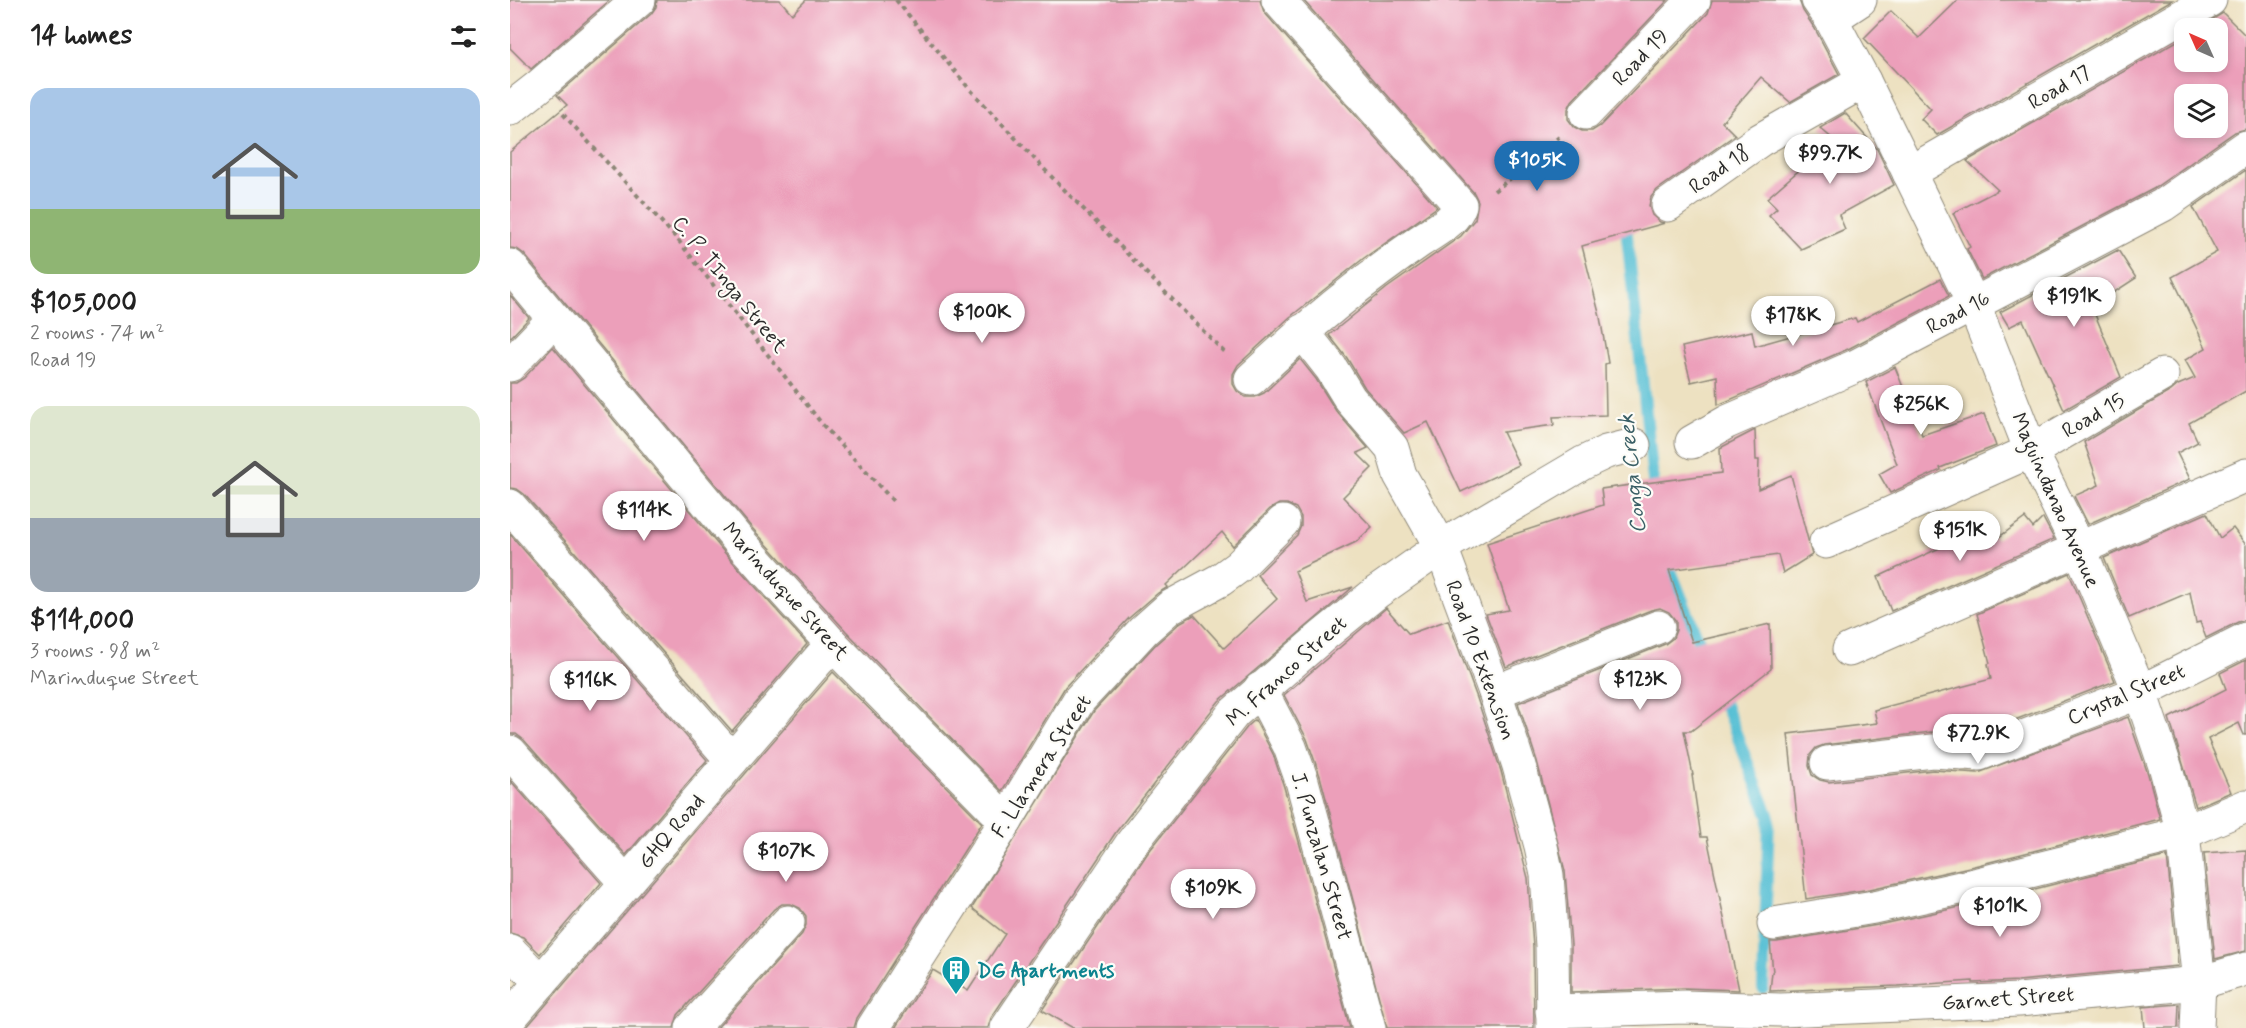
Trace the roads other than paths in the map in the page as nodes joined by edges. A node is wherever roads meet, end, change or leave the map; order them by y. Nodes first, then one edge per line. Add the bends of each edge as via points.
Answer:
1 (639, 0) edge
2 (1278, 0) edge
3 (1694, 0) edge
4 (1860, 0) edge
5 (2210, 0) edge
6 (1825, 10) edge
7 (1864, 81) junction
8 (510, 109) edge
9 (1586, 113) dead end
10 (2246, 147) edge
11 (1909, 173) junction
12 (1668, 205) dead end
13 (510, 266) edge
14 (1974, 304) junction
15 (554, 319) junction
16 (1302, 331) junction
17 (510, 365) edge
18 (2162, 375) dead end
19 (1251, 379) road end
20 (1692, 442) dead end
21 (1634, 445) dead end
22 (2031, 451) junction
23 (2246, 476) edge
24 (510, 506) edge
25 (1283, 522) dead end
26 (1826, 542) dead end
27 (1441, 547) junction
28 (2080, 550) junction
29 (1658, 627) dead end
30 (2246, 639) edge
31 (832, 644) junction
32 (1849, 650) dead end
33 (1260, 690) junction
34 (1495, 692) junction
35 (2140, 692) junction
36 (510, 752) edge
37 (732, 760) junction
38 (1827, 763) dead end
39 (2246, 806) edge
40 (1005, 821) junction
41 (2183, 833) junction
42 (626, 883) junction
43 (788, 922) dead end
44 (1774, 924) dead end
45 (510, 951) edge
46 (2246, 969) edge
47 (541, 982) junction
48 (2199, 983) junction
49 (510, 1018) edge
50 (1552, 1020) edge
51 (1019, 1024) edge
52 (692, 1028) edge
53 (873, 1028) edge
54 (1369, 1028) edge
55 (2197, 1028) edge

1 - 8 street
2 - 16 street via 1460,205 1453,218 1390,261
3 - 9 street, Road 19
4 - 6 street
5 - 11 street, Road 17
6 - 7 street, Maguindanao Avenue
7 - 11 street, Maguindanao Avenue
7 - 12 street, Road 18 via 1760,140
10 - 14 street, Road 16 via 2163,205
11 - 14 street, Maguindanao Avenue
13 - 15 street, Marinduque Street
14 - 20 street, Road 16 via 1856,366 1727,422
14 - 22 street, Maguindanao Avenue
15 - 17 street
15 - 31 street, Marinduque Street via 738,540
16 - 19 street
16 - 27 street, Road 10 Extension via 1350,399 1392,448 1400,475
18 - 22 street, Road 15
21 - 27 street, M. Franco Street via 1583,463
22 - 26 street, Road 15
22 - 28 street, Maguindanao Avenue
23 - 28 street
24 - 37 street
25 - 40 street, F. Llamera Street via 1238,567 1170,607 1112,664 1079,700
27 - 33 street, M. Franco Street via 1377,592
27 - 34 street, Road 10 Extension
28 - 32 street
28 - 35 street, Maguindanao Avenue
29 - 34 street
30 - 35 street, Crystal Street
31 - 37 street, GHQ Road
31 - 40 street, Marinduque Street
33 - 51 street, M. Franco Street via 1208,744 1132,843
33 - 54 street, J. Punzalan Street via 1290,747 1302,781
34 - 50 street, Road 10 Extension via 1547,875
35 - 38 street, Crystal Street via 1979,754 1933,751
35 - 41 street, Maguindanao Avenue
36 - 42 street
37 - 42 street, GHQ Road
39 - 41 street
40 - 53 street, F. Llamera Street
41 - 44 street via 1978,884
41 - 48 street, Maguindanao Avenue
42 - 47 street, GHQ Road
43 - 52 street
45 - 47 street
46 - 48 street, Garnet Street
47 - 49 street, GHQ Road
48 - 50 street, Garnet Street via 2019,1000 1781,1010 1685,1007
48 - 55 street, Maguindanao Avenue

